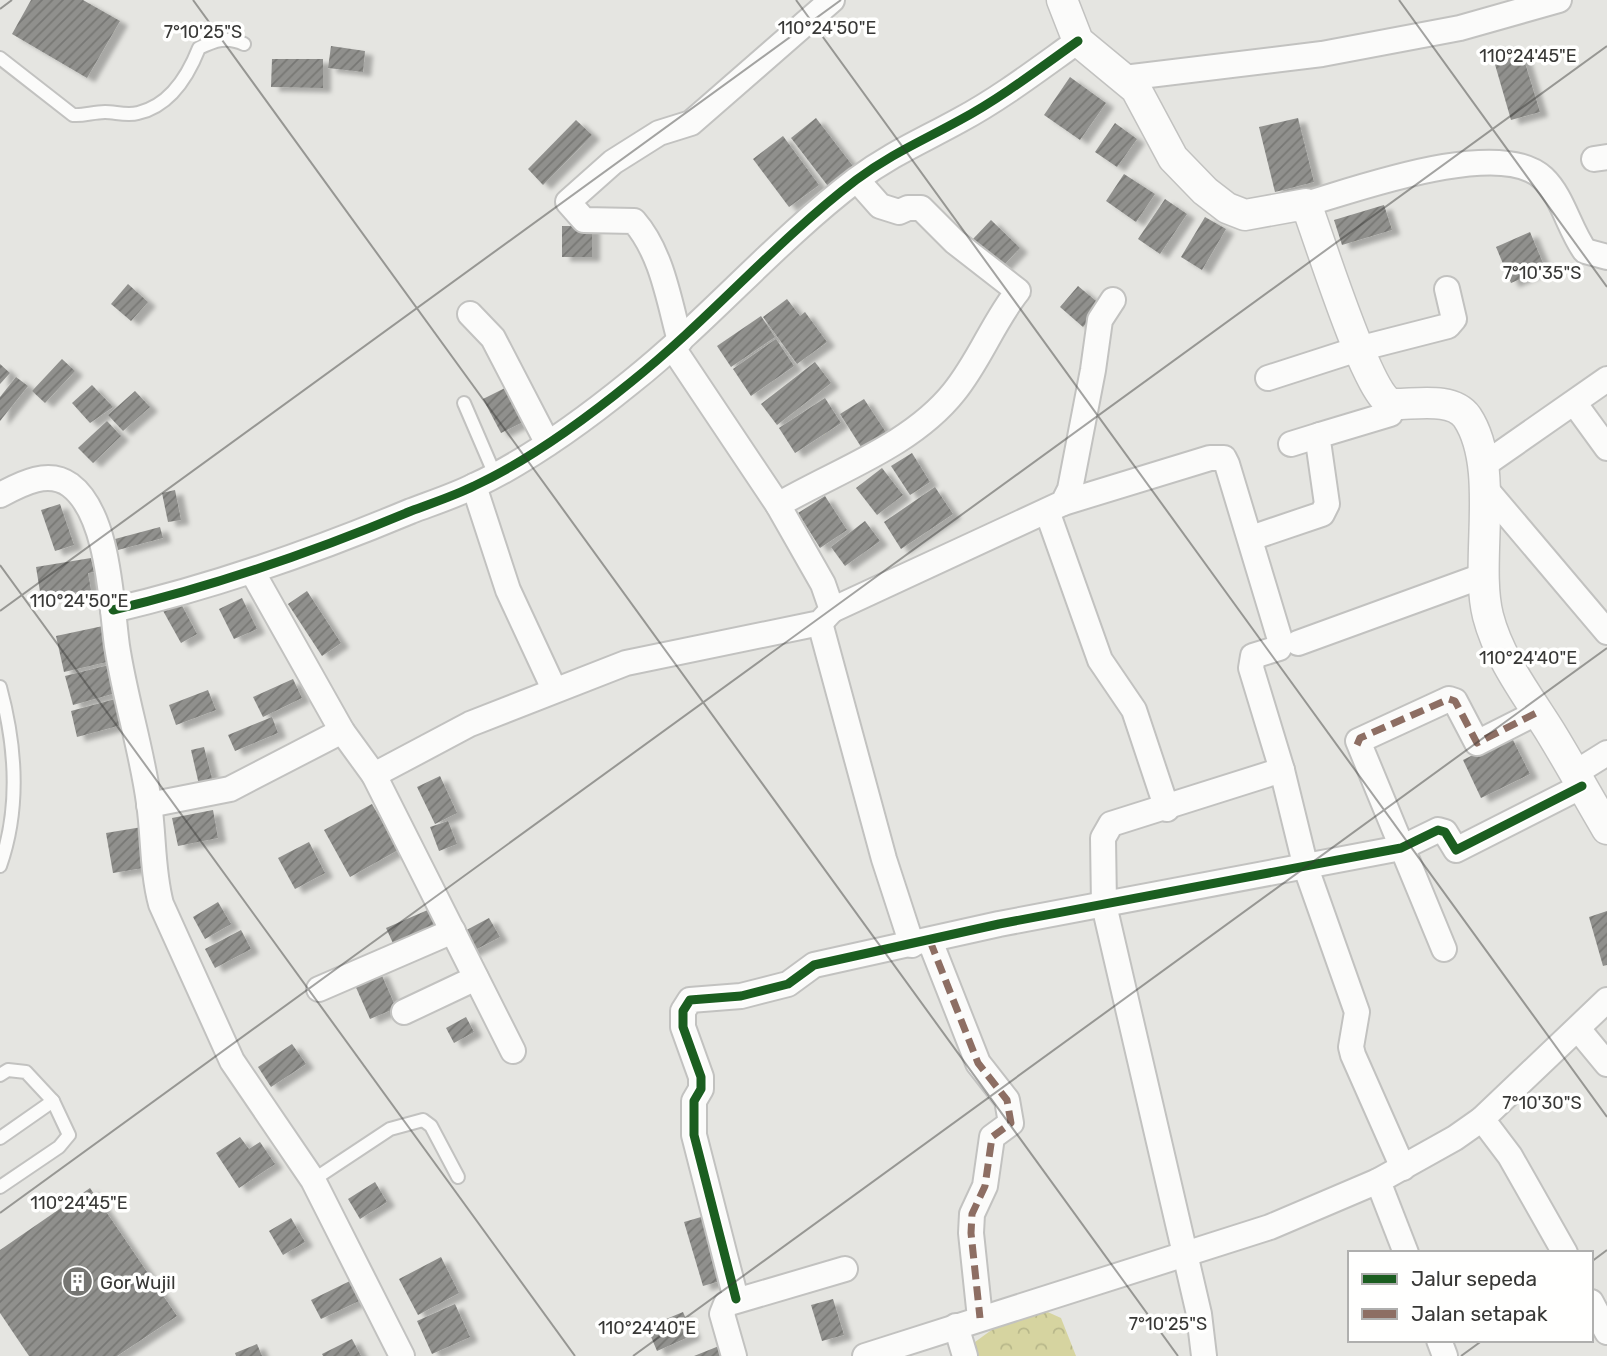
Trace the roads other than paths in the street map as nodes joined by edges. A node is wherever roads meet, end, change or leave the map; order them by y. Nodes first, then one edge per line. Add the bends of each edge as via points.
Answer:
1 (832, 0) edge
2 (1062, 0) edge
3 (1559, 0) edge
4 (1078, 41) junction
5 (244, 44) dead end
6 (0, 58) edge
7 (1124, 78) junction
8 (857, 180) junction
9 (1306, 204) junction
10 (1607, 257) edge
11 (1447, 289) dead end
12 (1113, 300) dead end
13 (470, 314) dead end
14 (676, 344) junction
15 (1357, 348) junction
16 (1268, 378) dead end
17 (1607, 379) edge
18 (464, 404) dead end
19 (1391, 404) junction
20 (1575, 404) junction
21 (1320, 435) junction
22 (547, 442) junction
23 (1291, 444) dead end
24 (1607, 448) edge
25 (1483, 478) junction
26 (484, 481) junction
27 (0, 495) edge
28 (778, 505) junction
29 (1055, 507) junction
30 (1251, 538) junction
31 (253, 573) junction
32 (1485, 575) junction
33 (113, 611) junction
34 (826, 616) junction
35 (1607, 632) edge
36 (1298, 643) dead end
37 (0, 687) edge
38 (554, 689) junction
39 (1538, 712) junction
40 (342, 731) junction
41 (1607, 753) edge
42 (1282, 770) junction
43 (374, 775) junction
44 (1578, 780) junction
45 (149, 805) junction
46 (1167, 809) junction
47 (1607, 829) edge
48 (1401, 848) junction
49 (0, 866) edge
50 (1306, 868) junction
51 (1104, 905) junction
52 (453, 931) junction
53 (921, 943) junction
54 (1444, 949) dead end
55 (476, 978) junction
56 (318, 989) dead end
57 (1607, 1000) edge
58 (404, 1012) dead end
59 (1578, 1029) junction
60 (513, 1051) dead end
61 (1607, 1064) edge
62 (0, 1075) edge
63 (53, 1101) junction
64 (1482, 1119) junction
65 (0, 1138) edge
66 (1403, 1168) junction
67 (458, 1177) dead end
68 (313, 1180) junction
69 (1378, 1181) junction
70 (0, 1186) edge
71 (1404, 1251) edge
72 (1564, 1251) edge
73 (1183, 1255) junction
74 (845, 1269) dead end
75 (736, 1299) junction
76 (1593, 1306) edge
77 (980, 1318) junction
78 (956, 1326) junction
79 (1607, 1332) edge
80 (402, 1356) edge
81 (734, 1356) edge
82 (865, 1356) edge
83 (965, 1356) edge
84 (1204, 1356) edge

1 - 14 street via 691,123 659,133 613,162 568,202 584,219 634,222 646,235 658,263
2 - 4 street
3 - 7 street via 1460,28 1322,54
4 - 7 street
4 - 8 street via 997,98 925,135
5 - 6 lane via 234,39 216,40 198,48 189,73 174,89 154,107 135,114 73,115
7 - 9 street via 1141,96 1181,167 1227,208 1256,214
8 - 14 street
8 - 28 street via 880,206 899,212 921,208 955,242 1018,291 973,366 938,409 887,445
9 - 10 street via 1435,167 1517,164 1543,178 1585,251
9 - 15 street
11 - 15 street via 1452,323
12 - 29 street via 1100,320 1070,489
13 - 22 street via 493,338
14 - 22 street via 589,415
14 - 28 street
15 - 16 street
15 - 19 street via 1376,390
17 - 20 street
18 - 26 lane
19 - 21 street via 1390,414
19 - 25 street via 1446,404 1459,410 1467,418
20 - 24 street
20 - 25 street
21 - 23 street
21 - 30 street via 1326,510
22 - 26 street
25 - 32 street
25 - 35 street
26 - 31 street
26 - 38 street via 508,590
27 - 33 street via 34,480 54,478 83,499 107,565
28 - 34 street via 823,584
29 - 30 street via 1219,456 1227,464
29 - 34 street
29 - 46 street via 1100,660 1134,710
30 - 42 street via 1281,646 1252,656 1251,668
31 - 33 street
31 - 40 street
32 - 36 street
32 - 39 street via 1492,631
33 - 45 street
34 - 38 street via 626,663
34 - 53 street via 884,859
37 - 49 lane via 14,771 9,840
38 - 43 street via 470,724
39 - 44 street
39 - 48 street via 1476,743 1449,699 1360,738 1357,745
40 - 43 street
40 - 45 street via 230,789
41 - 44 street
42 - 46 street
42 - 50 street
43 - 52 street
44 - 47 street
44 - 48 street via 1456,849 1442,830
45 - 68 street via 155,878 183,956 232,1062
46 - 51 street via 1111,824 1105,830
48 - 50 street
48 - 54 street
50 - 51 street
50 - 66 street via 1357,1012 1353,1055
51 - 53 street
51 - 73 street
52 - 55 street
52 - 56 street
53 - 75 street via 814,965 788,984 741,996 690,999 683,1011 683,1027 701,1077 694,1101 694,1135
53 - 77 street via 978,1063 1007,1100 1011,1123 992,1137 985,1186 972,1214
55 - 58 street
55 - 60 street
57 - 59 street
59 - 61 street
59 - 64 street
62 - 63 lane via 8,1070 26,1072
63 - 65 lane
63 - 70 lane via 69,1135
64 - 66 street
64 - 72 street via 1510,1156
66 - 69 street
67 - 68 lane via 431,1126 423,1120 390,1129
68 - 80 street
69 - 71 street
69 - 73 street via 1283,1222
73 - 77 street
73 - 84 street via 1199,1314
74 - 75 street
75 - 81 street via 723,1306 722,1314
76 - 79 street
77 - 78 street
78 - 82 street
78 - 83 street

